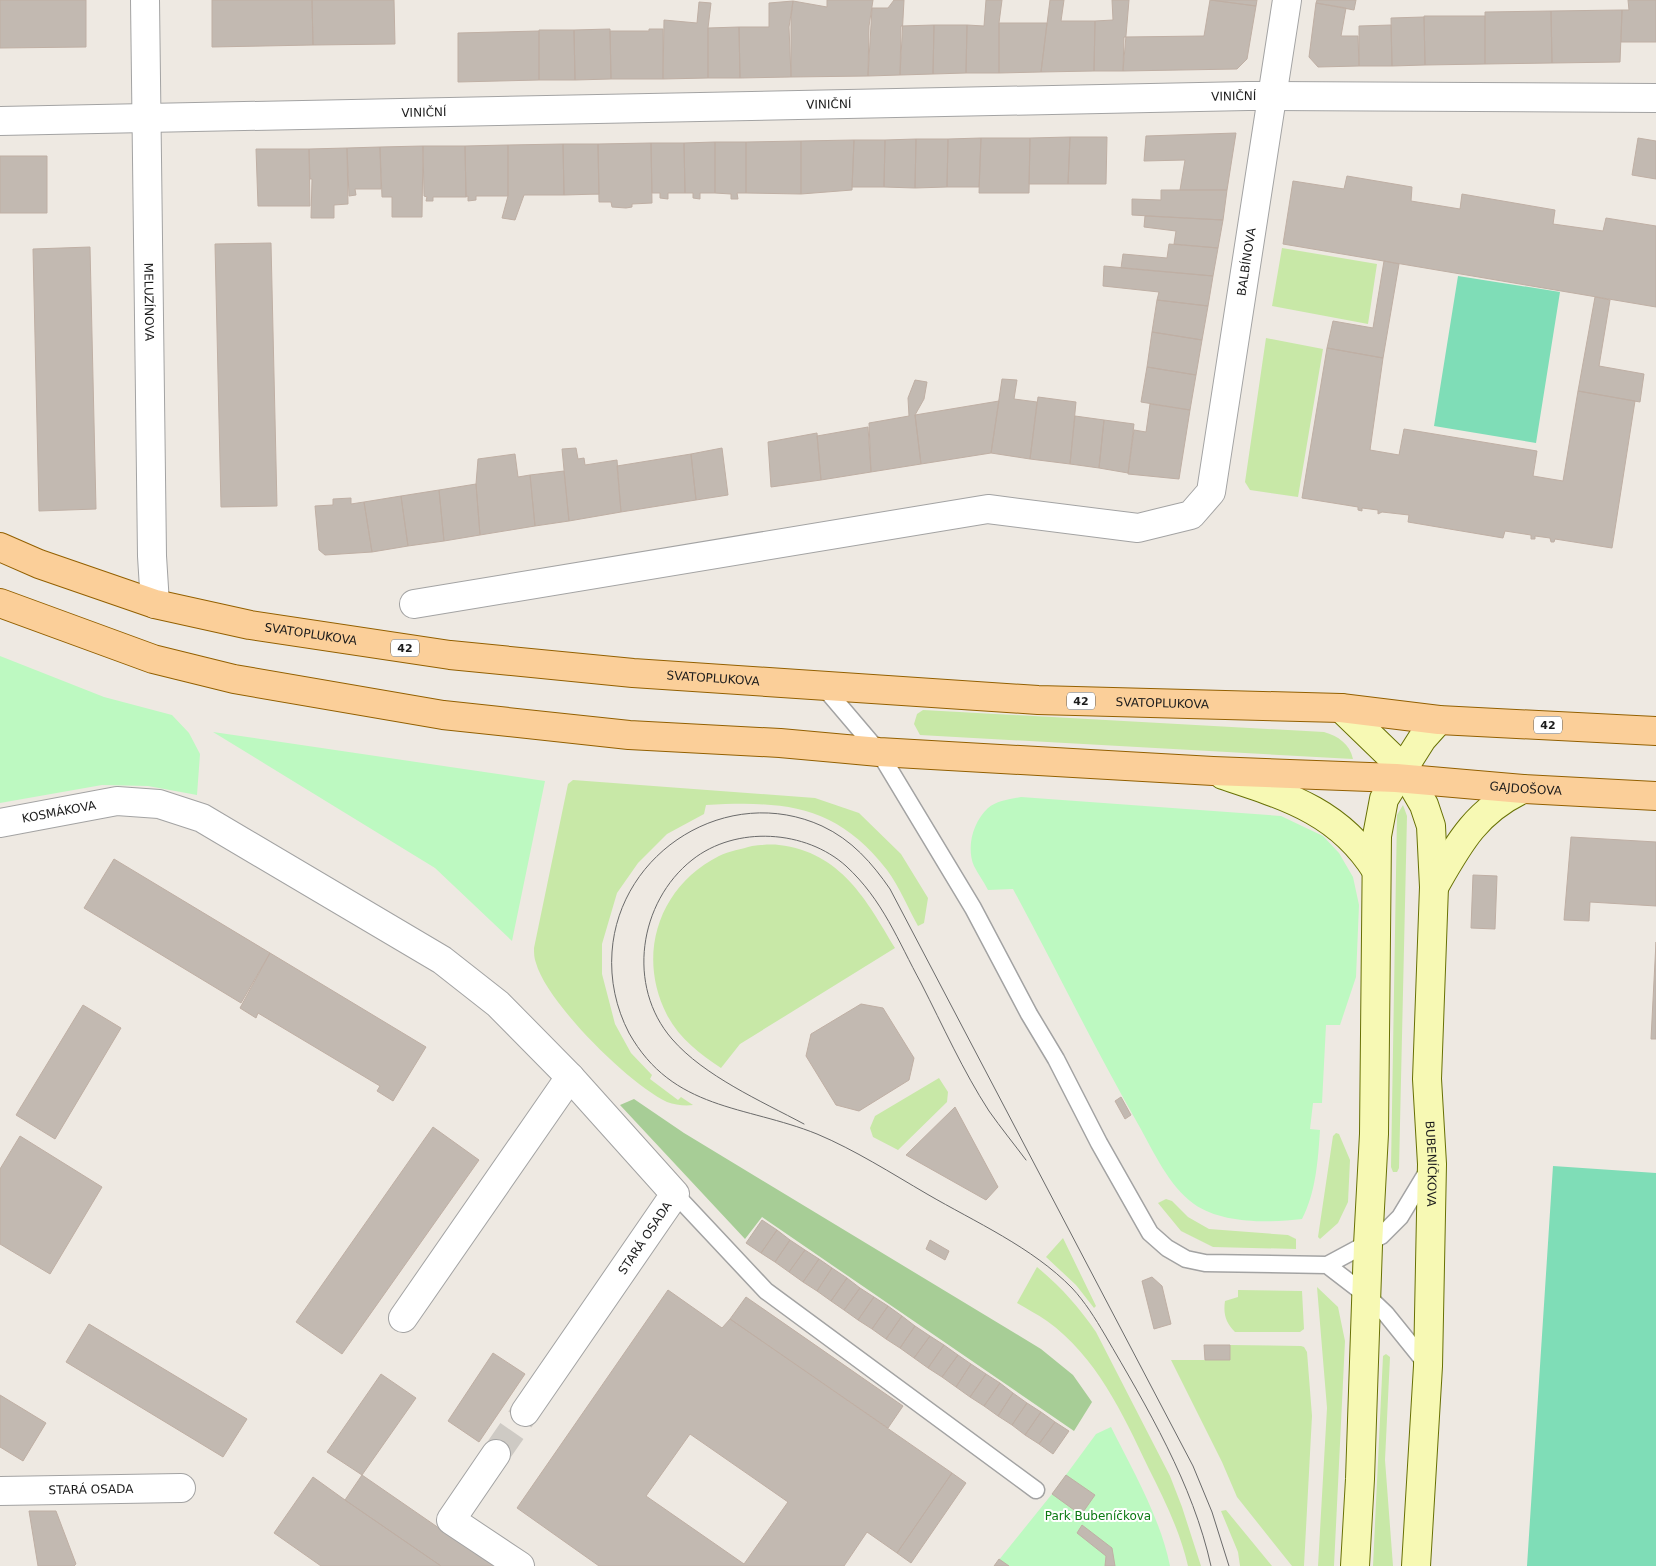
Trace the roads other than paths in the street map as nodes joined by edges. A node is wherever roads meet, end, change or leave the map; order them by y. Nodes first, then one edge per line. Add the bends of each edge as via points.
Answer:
1 (146, 0) edge
2 (1286, 0) edge
3 (1272, 96) junction
4 (1656, 98) edge
5 (146, 119) junction
6 (0, 121) edge
7 (0, 547) edge
8 (0, 603) edge
9 (155, 604) junction
10 (414, 604) dead end
11 (822, 685) junction
12 (1341, 708) junction
13 (1440, 720) junction
14 (1656, 731) edge
15 (878, 752) junction
16 (1212, 771) junction
17 (1403, 775) junction
18 (1524, 789) junction
19 (1656, 796) edge
20 (0, 823) edge
21 (1376, 870) junction
22 (1434, 887) junction
23 (442, 960) joint
24 (570, 1076) junction
25 (1432, 1164) junction
26 (675, 1194) junction
27 (1368, 1245) junction
28 (1326, 1265) junction
29 (1366, 1295) junction
30 (403, 1318) dead end
31 (1428, 1366) junction
32 (525, 1412) tunnel mouth
33 (496, 1454) tunnel mouth
34 (181, 1488) dead end
35 (1036, 1490) dead end
36 (0, 1491) edge
37 (520, 1566) edge
38 (1355, 1566) edge
39 (1416, 1566) edge

1 - 5 street, MELUZÍNOVA
2 - 3 street, BALBÍNOVA
3 - 4 street, VINIČNÍ
3 - 5 street, VINIČNÍ
3 - 10 street, BALBÍNOVA via 1211,492 1191,516 1138,528 988,509
5 - 6 street, VINIČNÍ
5 - 9 street, MELUZÍNOVA
7 - 9 main road, SVATOPLUKOVA / 42 via 38,564
8 - 15 main road via 153,659 234,679 424,712 629,735
9 - 11 main road, SVATOPLUKOVA / 42 via 250,625 450,655 634,673
11 - 12 main road, SVATOPLUKOVA / 42 via 1038,700
11 - 15 lane
12 - 13 main road, SVATOPLUKOVA / 42
12 - 17 street, BUBENÍČKOVA
13 - 14 main road, 42
13 - 17 street via 1422,739
15 - 16 main road
15 - 28 lane via 974,908 1150,1233 1173,1252 1205,1263
16 - 17 main road
16 - 21 street via 1291,797 1337,824 1358,844
17 - 18 main road, GAJDOŠOVA
17 - 21 street via 1384,799 1377,836
17 - 22 street, BUBENÍČKOVA via 1424,805 1431,826
18 - 19 main road, GAJDOŠOVA
18 - 22 street via 1502,799 1484,813 1462,838
20 - 23 street, KOSMÁKOVA via 117,800 159,804 202,818
21 - 27 street via 1374,1134
22 - 25 street, BUBENÍČKOVA via 1427,1079
23 - 24 street, STARÁ OSADA via 498,1004
24 - 26 street, STARÁ OSADA
24 - 30 street
25 - 27 lane via 1400,1217
25 - 31 street, BUBENÍČKOVA
26 - 32 street, STARÁ OSADA
26 - 35 lane via 766,1291
27 - 28 lane
27 - 29 street
28 - 29 lane
29 - 31 lane via 1386,1314
29 - 38 street
31 - 39 street, BUBENÍČKOVA
33 - 37 street via 451,1520
34 - 36 street, STARÁ OSADA

